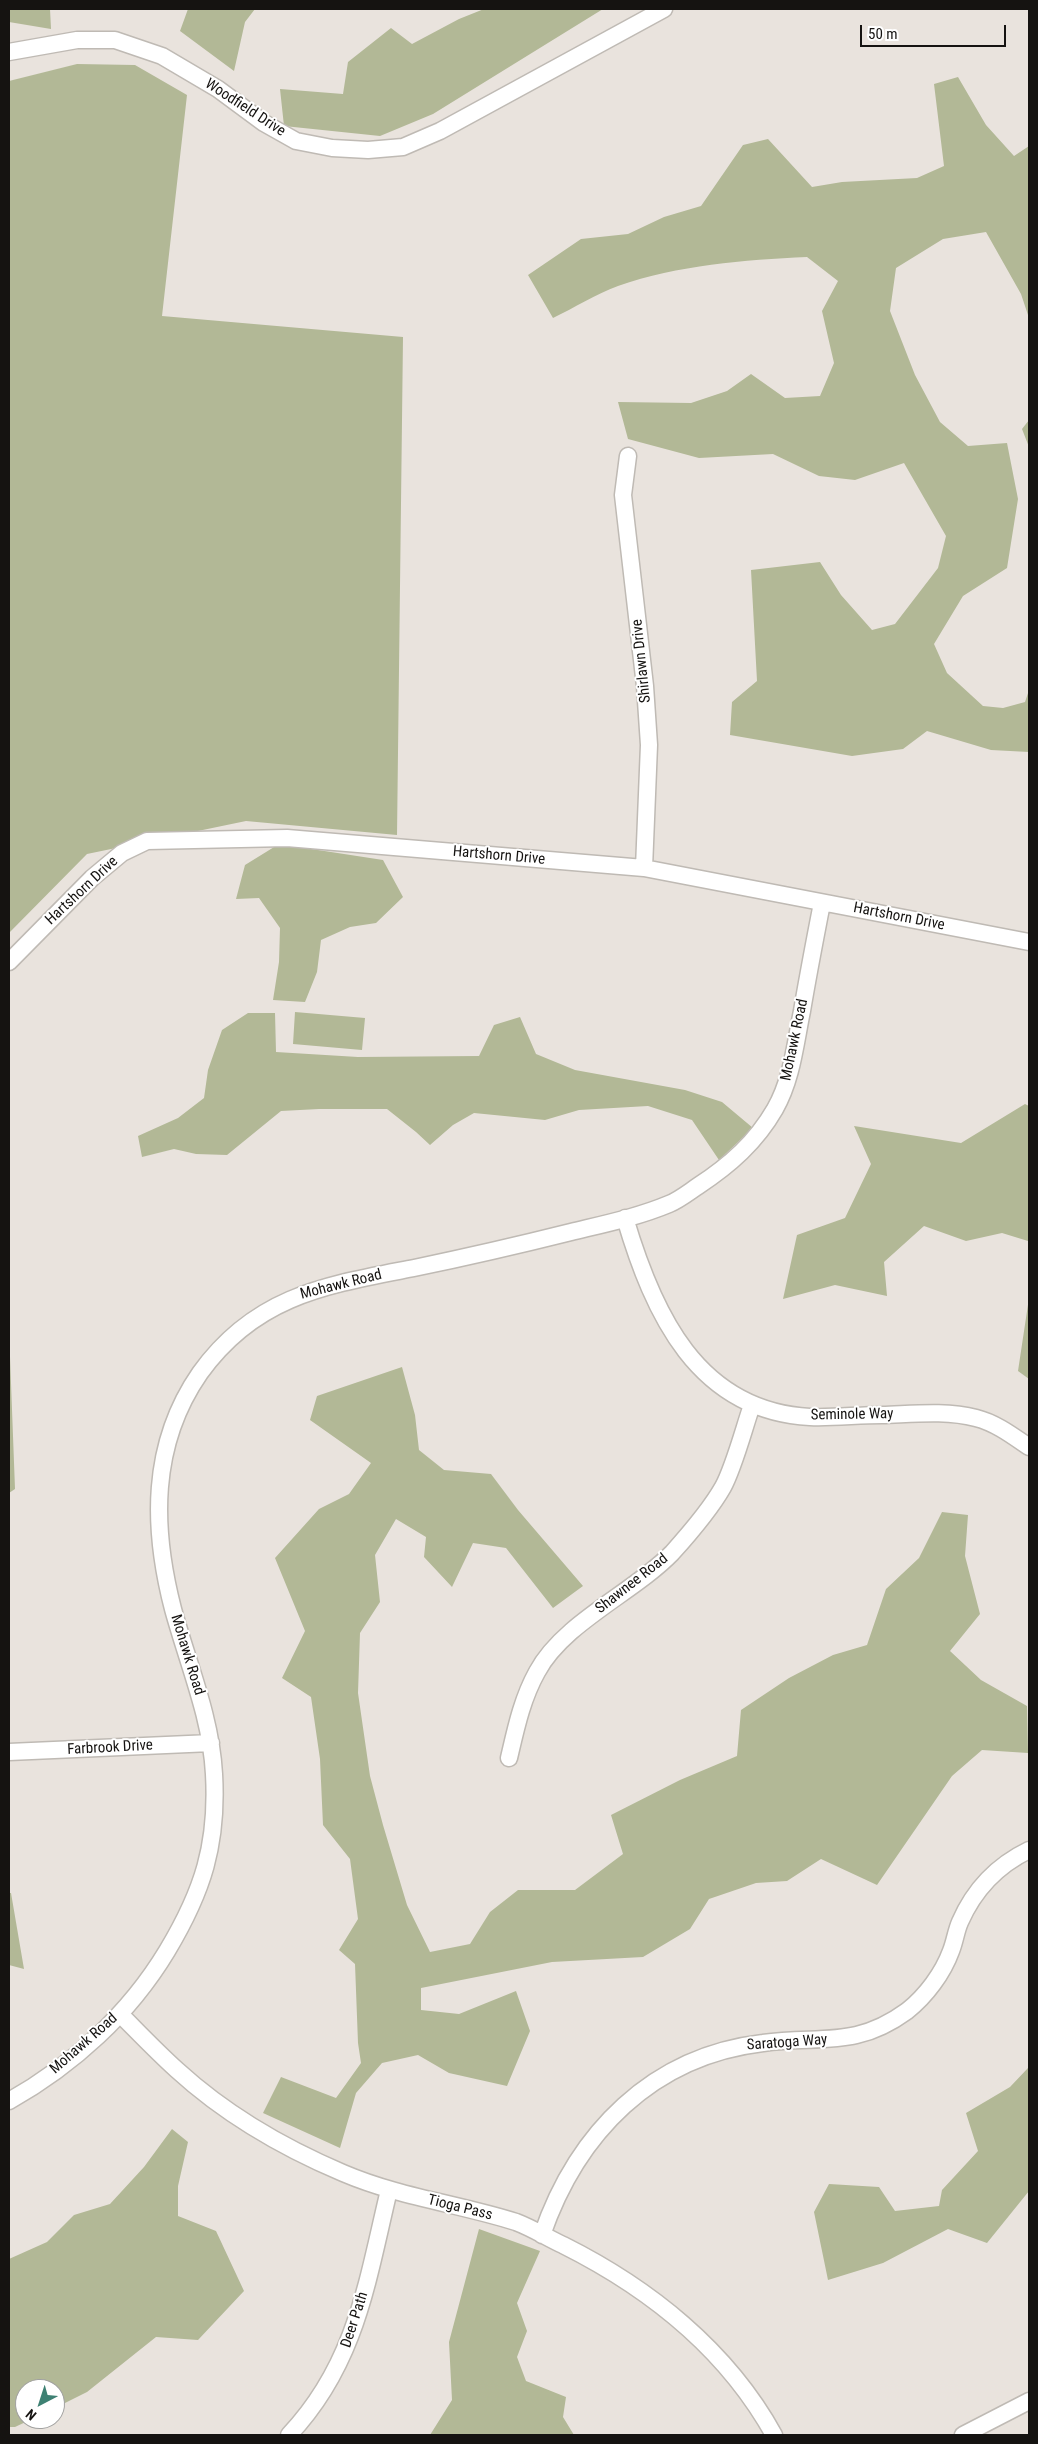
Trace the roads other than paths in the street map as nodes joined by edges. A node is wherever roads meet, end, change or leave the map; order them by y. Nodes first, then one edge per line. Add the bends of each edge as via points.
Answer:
1 (664, 9) edge
2 (9, 52) edge
3 (628, 456) dead end
4 (644, 868) junction
5 (822, 903) junction
6 (1029, 942) edge
7 (9, 962) edge
8 (626, 1218) junction
9 (752, 1405) junction
10 (1029, 1447) edge
11 (211, 1743) junction
12 (9, 1752) edge
13 (509, 1758) dead end
14 (1029, 1850) edge
15 (120, 2014) junction
16 (9, 2101) edge
17 (389, 2190) junction
18 (542, 2235) junction
19 (1029, 2401) edge
20 (289, 2435) edge
21 (774, 2435) edge
22 (963, 2435) edge

1 - 2 street, Woodfield Drive via 440,131 403,147 368,150 296,141 162,56 115,40 77,40
3 - 4 street, Shirlawn Drive via 623,495 649,745
4 - 5 street, Hartshorn Drive
4 - 7 street, Hartshorn Drive via 287,838 146,841 122,853 92,878
5 - 6 street, Hartshorn Drive
5 - 8 street, Mohawk Road via 789,1078 760,1132 738,1158 672,1203
8 - 9 street, Seminole Way via 647,1285 682,1349 715,1382
8 - 11 street, Mohawk Road via 317,1288 253,1320 202,1371 178,1412 169,1435 158,1506 161,1545 173,1607 203,1705
9 - 10 street, Seminole Way via 809,1417 934,1413 977,1418 1005,1430
9 - 13 street, Shawnee Road via 724,1486 702,1517 640,1582 557,1645 538,1670 522,1702
11 - 12 street, Farbrook Drive
11 - 15 street, Mohawk Road via 214,1808 204,1877 182,1926 159,1965
14 - 18 street, Saratoga Way via 1004,1865 983,1885 966,1909 938,1977 908,2010 884,2026 842,2039 789,2040 734,2048 681,2067 634,2097 594,2136 577,2158 551,2207
15 - 16 street, Mohawk Road via 67,2064
15 - 17 street, Tioga Pass via 177,2071 229,2110 284,2145
17 - 18 street, Tioga Pass via 518,2223
17 - 20 street, Deer Path via 362,2306 350,2341 320,2397
18 - 21 street, Tioga Pass via 637,2287 675,2316 742,2386
19 - 22 street

